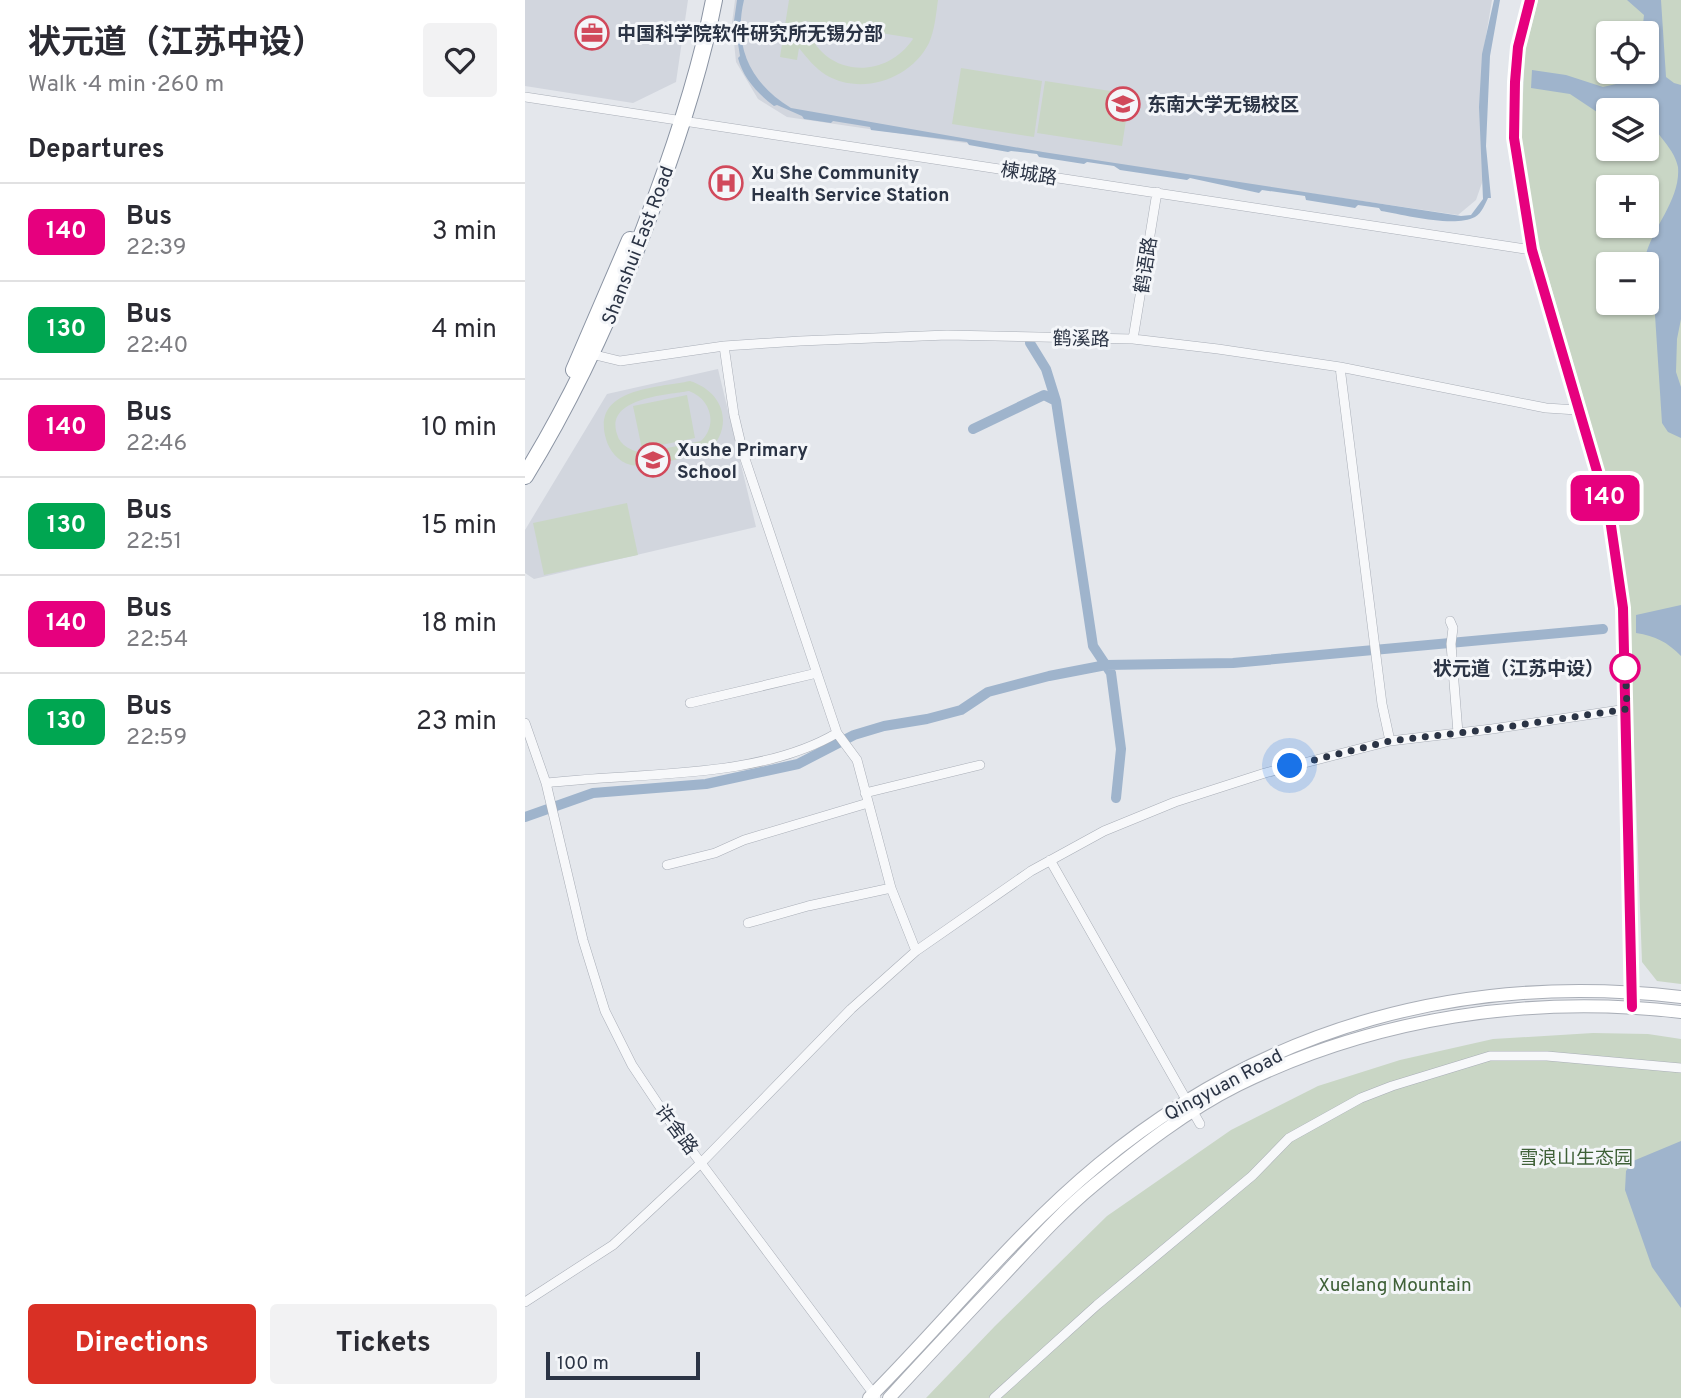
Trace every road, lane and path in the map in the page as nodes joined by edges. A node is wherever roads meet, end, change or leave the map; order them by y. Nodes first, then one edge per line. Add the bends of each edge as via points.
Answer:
1 (703, 0) edge
2 (714, 0) edge
3 (1530, 0) edge
4 (525, 97) edge
5 (677, 121) junction
6 (1157, 192) junction
7 (1532, 250) junction
8 (1133, 339) junction
9 (724, 346) junction
10 (587, 352) junction
11 (1340, 367) junction
12 (1577, 410) junction
13 (525, 458) edge
14 (525, 476) edge
15 (1450, 621) dead end
16 (817, 673) junction
17 (690, 703) dead end
18 (1627, 709) junction
19 (525, 723) edge
20 (837, 733) junction
21 (1458, 733) junction
22 (1390, 741) junction
23 (980, 765) dead end
24 (547, 786) junction
25 (865, 793) junction
26 (868, 803) junction
27 (1050, 860) junction
28 (667, 865) dead end
29 (891, 888) junction
30 (748, 923) dead end
31 (916, 951) junction
32 (1631, 991) junction
33 (1681, 997) edge
34 (1632, 1007) junction
35 (1681, 1012) edge
36 (1681, 1068) edge
37 (1189, 1106) junction
38 (1200, 1124) dead end
39 (702, 1162) junction
40 (525, 1302) edge
41 (873, 1397) edge
42 (888, 1398) edge
43 (994, 1398) edge

1 - 5 highway, Shanshui East Road
2 - 5 highway, Shanshui East Road
3 - 7 street via 1518,47 1514,138
4 - 5 street, 楝城路
5 - 6 street, 楝城路
5 - 10 highway, Shanshui East Road
6 - 7 street, 楝城路
6 - 8 street, 鹤语路
7 - 12 street
8 - 9 street, 鹤溪路 via 947,335
8 - 11 street, 鹤溪路
9 - 10 street, 鹤溪路 via 620,362
9 - 16 street via 743,453
10 - 13 highway, Shanshui East Road
10 - 14 highway, Shanshui East Road via 547,440
11 - 12 street, 鹤溪路 via 1546,408
11 - 22 street
12 - 18 street via 1609,512 1623,608
15 - 21 street
16 - 17 street
16 - 20 street
18 - 21 street
18 - 32 street
19 - 24 street, 许舍路
20 - 24 street via 815,746 754,763 596,777
20 - 25 street via 856,759
21 - 22 street
22 - 27 street via 1175,802 1104,831
23 - 25 street
24 - 39 street, 许舍路 via 583,940 605,1011 632,1065
25 - 26 street
26 - 28 street
26 - 29 street
27 - 31 street
27 - 37 street
29 - 30 street
29 - 31 street
31 - 39 street via 851,1009
32 - 33 street, Qingyuan Road
32 - 34 street
32 - 37 street, Qingyuan Road via 1502,993 1388,1013 1294,1046
34 - 35 street, Qingyuan Road
34 - 37 street, Qingyuan Road via 1525,1009 1397,1027 1292,1062
36 - 43 street via 1548,1056 1490,1056 1361,1098 1289,1138 1252,1176
37 - 38 street
37 - 41 street, Qingyuan Road via 1146,1126 1097,1165 1045,1213
37 - 42 street, Qingyuan Road via 1049,1227
39 - 40 street via 613,1245
39 - 41 street, 许舍路

